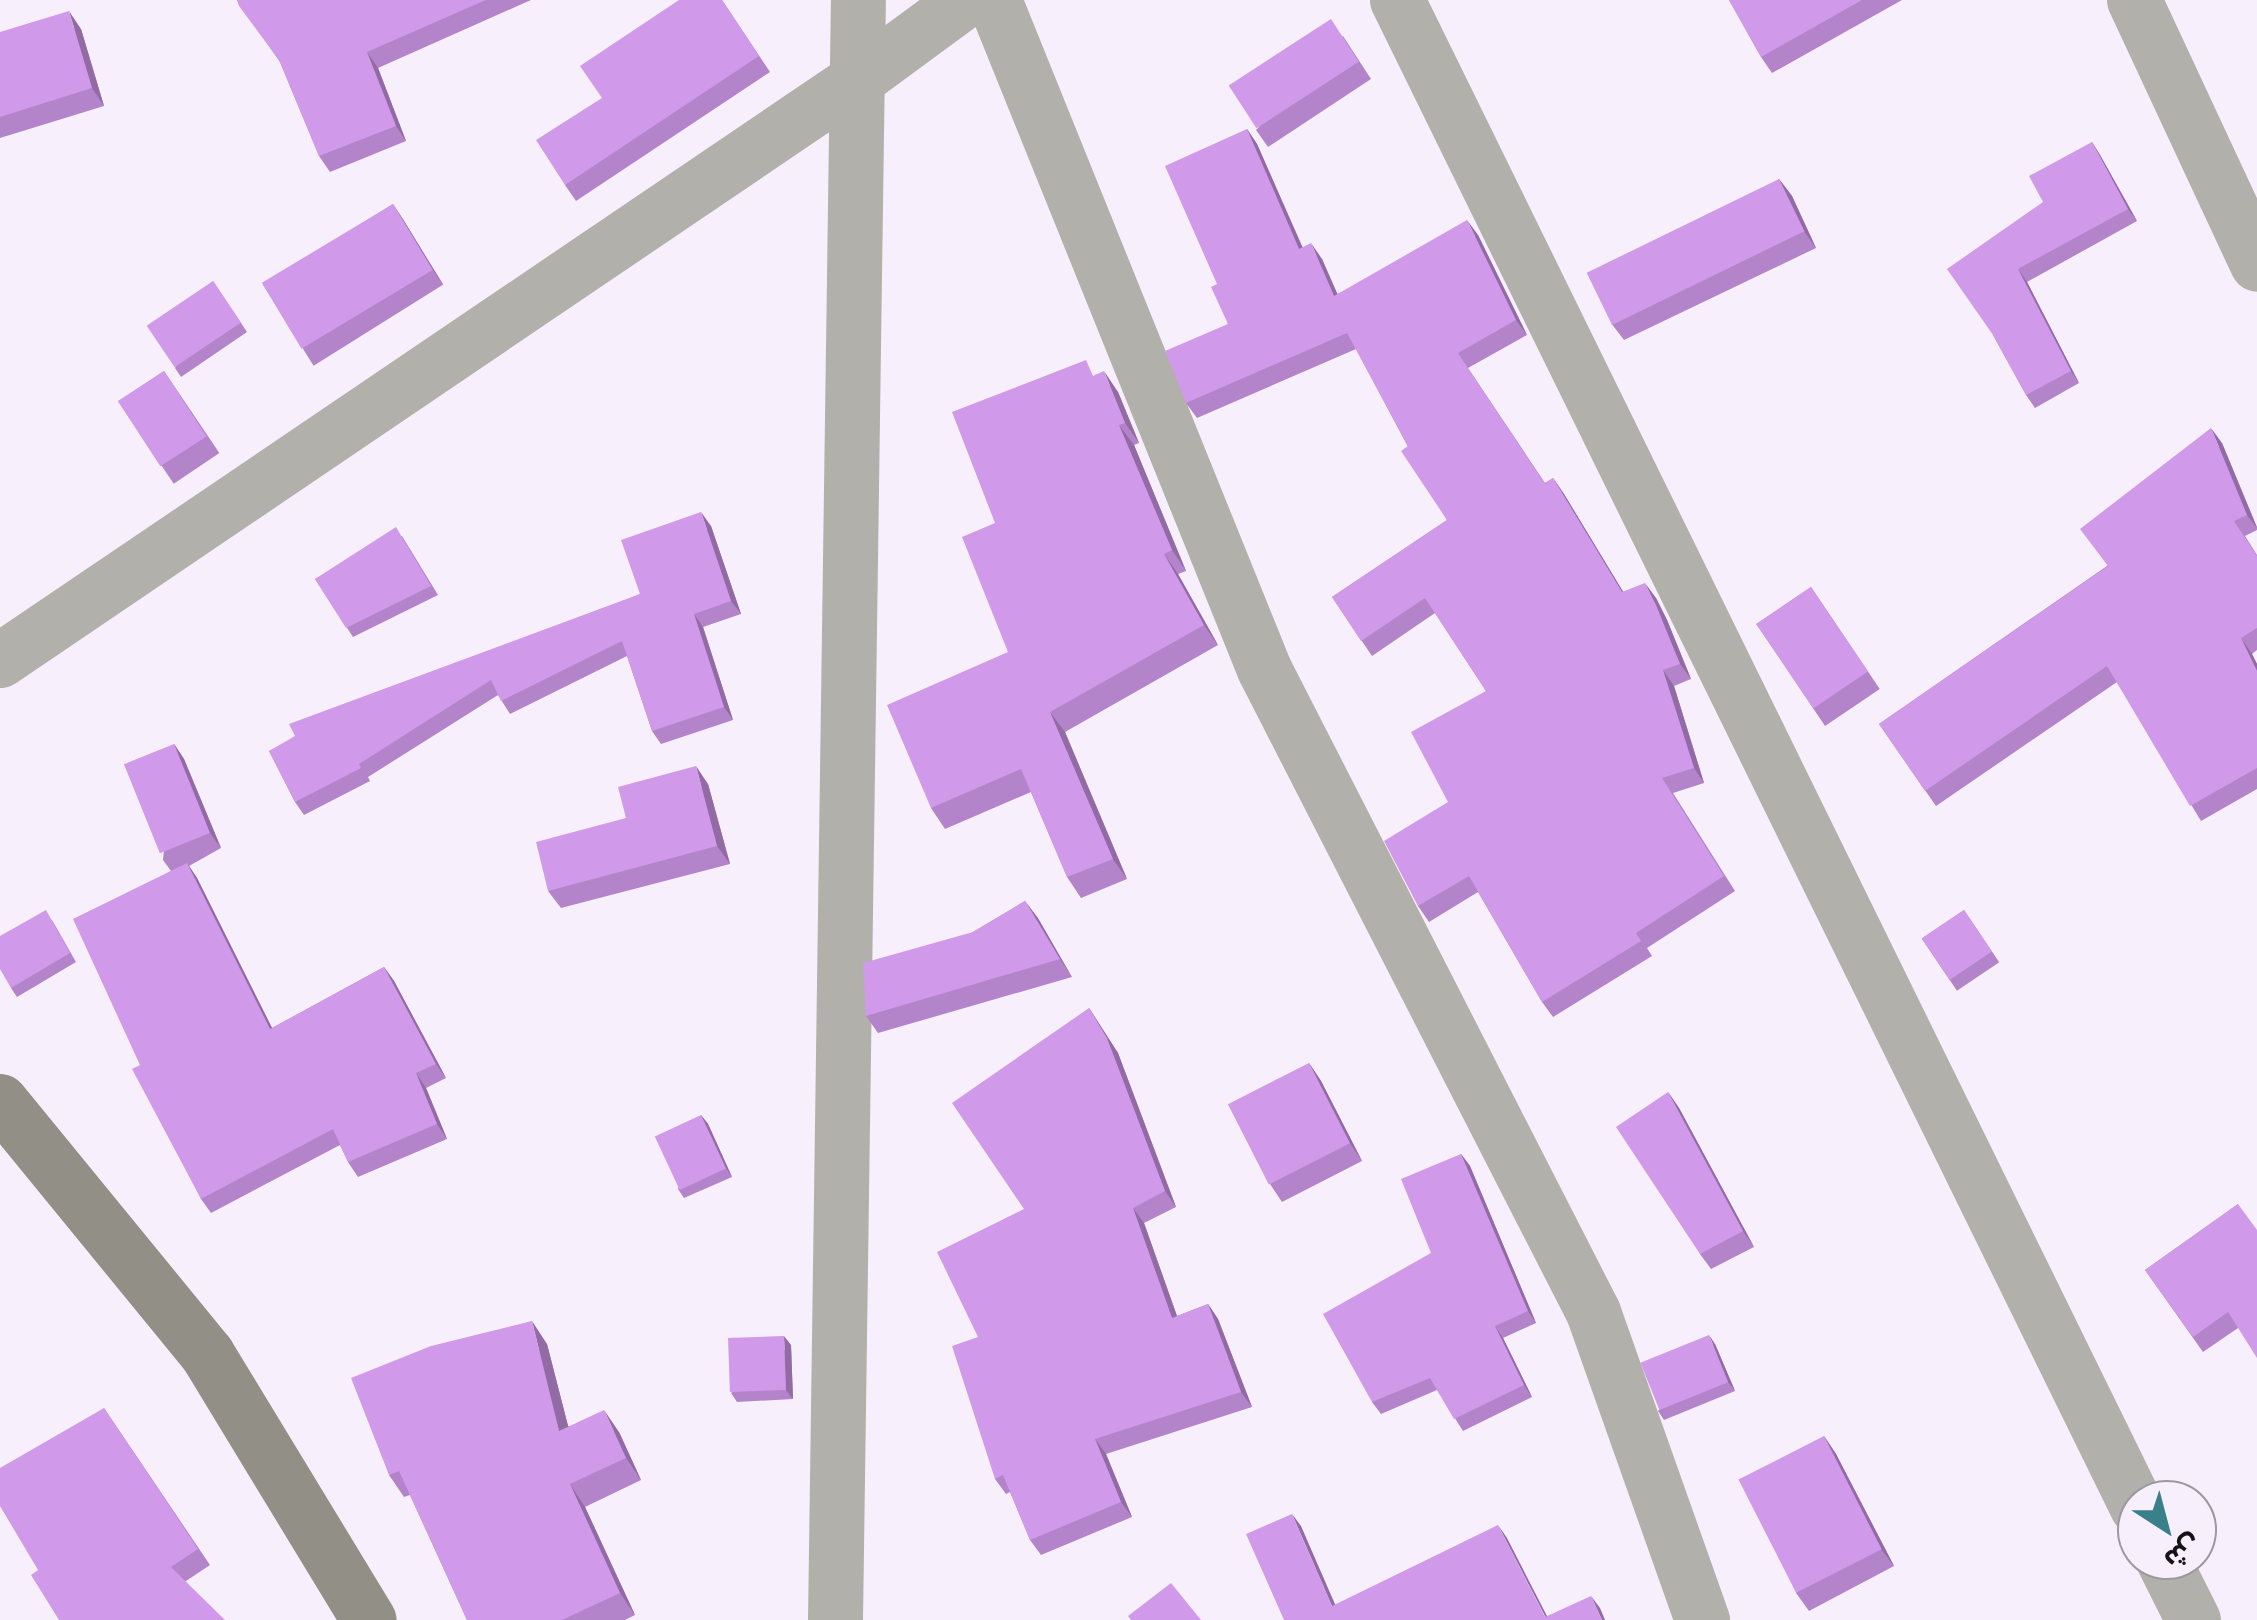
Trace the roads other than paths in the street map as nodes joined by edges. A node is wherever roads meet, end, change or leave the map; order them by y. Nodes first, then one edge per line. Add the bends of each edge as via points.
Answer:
1 (858, 0) edge
2 (965, 0) edge
3 (994, 0) edge
4 (1396, 0) edge
5 (2134, 0) edge
6 (856, 80) junction
7 (2257, 264) edge
8 (0, 660) edge
9 (0, 1101) edge
10 (2124, 1480) edge
11 (2173, 1580) edge
12 (369, 1620) edge
13 (836, 1620) edge
14 (1702, 1620) edge
15 (2192, 1620) edge

1 - 6 street
2 - 6 street
3 - 14 street via 1264,668 1593,1312
4 - 10 street
5 - 7 street
6 - 8 street
6 - 13 street
9 - 12 street via 206,1354
11 - 15 street

